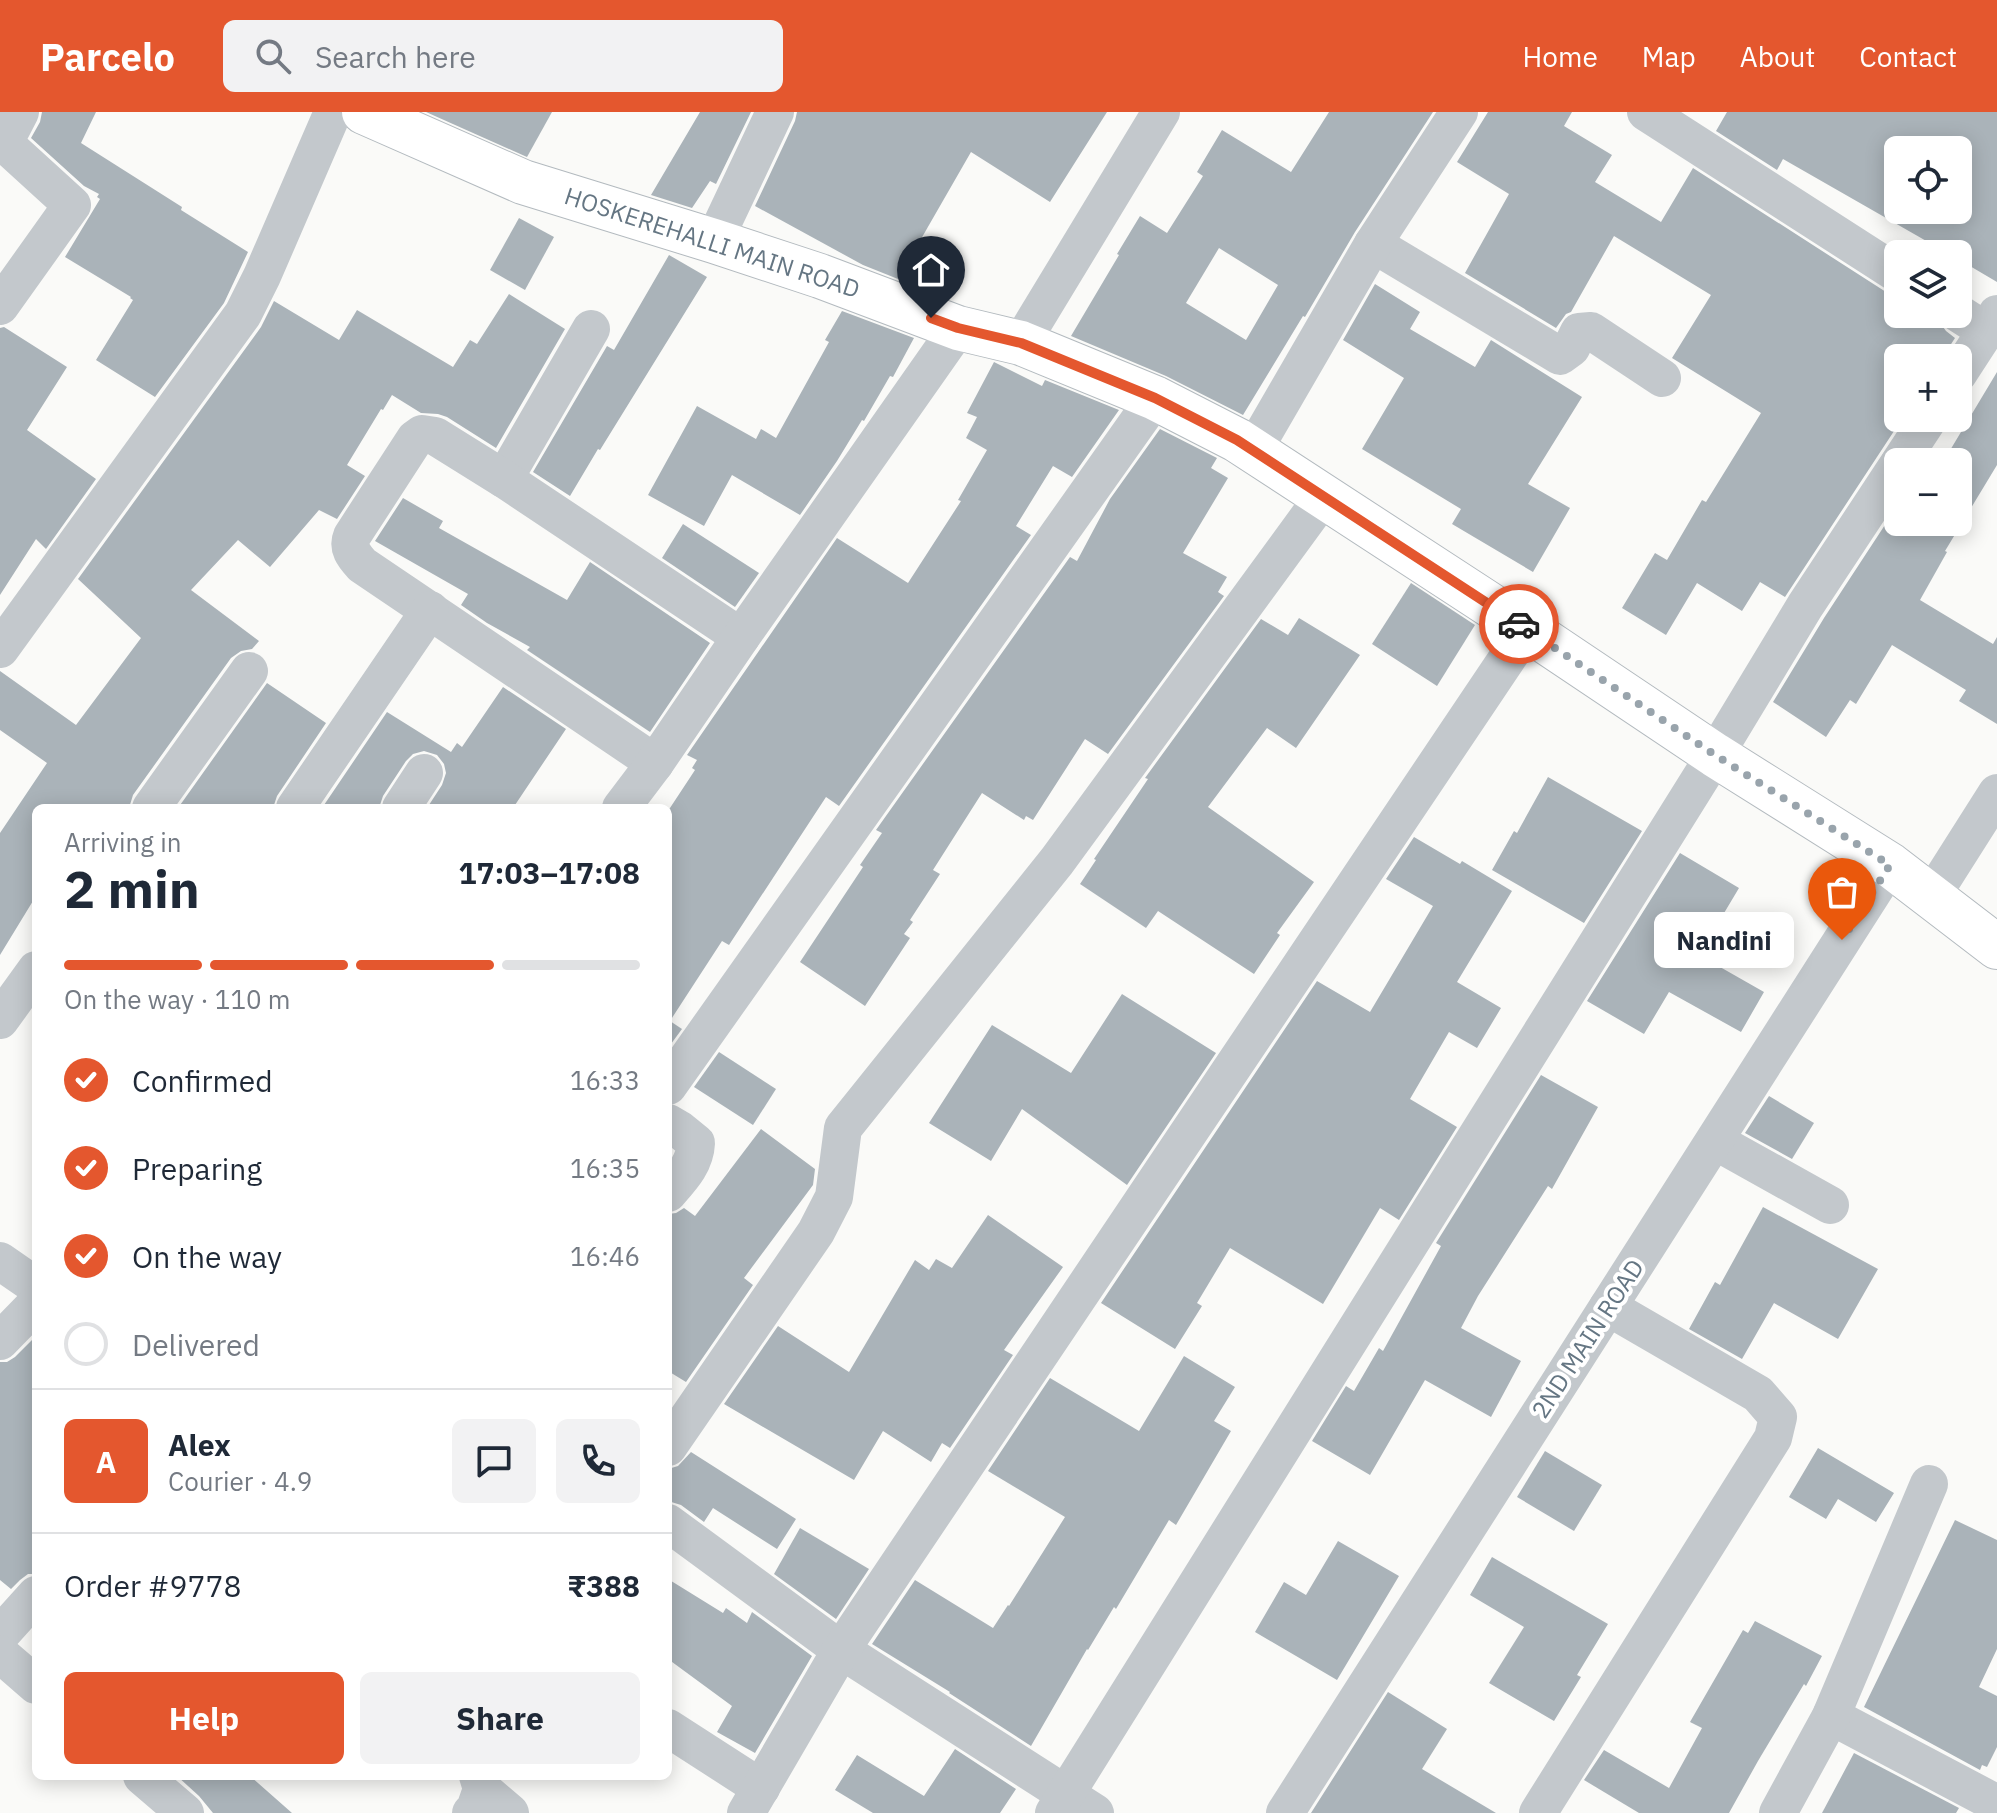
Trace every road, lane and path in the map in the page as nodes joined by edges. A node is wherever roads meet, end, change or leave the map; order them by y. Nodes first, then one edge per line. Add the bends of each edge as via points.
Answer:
1 (20, 112) edge
2 (333, 112) edge
3 (364, 112) edge
4 (775, 112) edge
5 (1161, 112) edge
6 (1459, 112) edge
7 (1646, 112) edge
8 (714, 241) junction
9 (1373, 244) junction
10 (1884, 265) edge
11 (0, 306) edge
12 (1980, 319) edge
13 (958, 328) junction
14 (591, 329) dead end
15 (1021, 343) junction
16 (1970, 344) edge
17 (1662, 378) dead end
18 (1155, 398) junction
19 (1253, 451) junction
20 (504, 479) junction
21 (1884, 487) edge
22 (1324, 496) junction
23 (430, 610) junction
24 (1527, 629) junction
25 (741, 637) junction
26 (0, 649) edge
27 (249, 671) dead end
28 (1715, 755) junction
29 (655, 763) junction
30 (424, 773) dead end
31 (1997, 793) edge
32 (154, 804) edge
33 (298, 804) edge
34 (404, 804) edge
35 (624, 804) edge
36 (1890, 865) junction
37 (1931, 897) junction
38 (1997, 947) edge
39 (32, 976) edge
40 (0, 1020) edge
41 (672, 1080) edge
42 (672, 1125) edge
43 (1715, 1141) junction
44 (672, 1188) edge
45 (1830, 1205) dead end
46 (0, 1261) edge
47 (32, 1283) edge
48 (1608, 1307) junction
49 (32, 1308) edge
50 (0, 1341) edge
51 (672, 1441) edge
52 (1929, 1484) dead end
53 (672, 1526) edge
54 (32, 1599) edge
55 (0, 1635) edge
56 (841, 1650) junction
57 (0, 1654) edge
58 (32, 1682) edge
59 (1831, 1716) junction
60 (672, 1731) edge
61 (147, 1780) edge
62 (1988, 1799) dead end
63 (753, 1800) edge
64 (1072, 1807) edge
65 (185, 1813) edge
66 (1285, 1813) edge
67 (1538, 1813) edge
68 (1778, 1813) edge

1 - 11 street via 4,143 72,205
2 - 26 street via 243,314
3 - 8 street, HOSKEREHALLI MAIN ROAD via 523,182
4 - 8 street
5 - 15 street
6 - 9 street
7 - 10 street
8 - 13 street, HOSKEREHALLI MAIN ROAD
9 - 17 street via 1560,356 1579,332 1591,331
9 - 19 street
12 - 16 street
13 - 15 street, HOSKEREHALLI MAIN ROAD
13 - 25 street
14 - 20 street
15 - 18 street, HOSKEREHALLI MAIN ROAD
18 - 19 street, HOSKEREHALLI MAIN ROAD
18 - 41 street
19 - 22 street, HOSKEREHALLI MAIN ROAD
20 - 23 street via 435,436 422,434 352,536 351,550 362,565
20 - 25 street
21 - 28 street
22 - 24 street, HOSKEREHALLI MAIN ROAD
22 - 51 street via 1057,861 843,1128 834,1197 816,1232
23 - 29 street
23 - 33 street
24 - 28 street, HOSKEREHALLI MAIN ROAD
24 - 56 street
25 - 29 street
27 - 32 street
28 - 36 street, HOSKEREHALLI MAIN ROAD
28 - 64 street
29 - 35 street
30 - 34 street
31 - 37 street
36 - 37 street, HOSKEREHALLI MAIN ROAD
36 - 43 street, 2ND MAIN ROAD
37 - 38 street, HOSKEREHALLI MAIN ROAD
39 - 40 street
42 - 44 street via 696,1143 695,1155
43 - 45 street
43 - 48 street, 2ND MAIN ROAD
46 - 47 street
48 - 66 street, 2ND MAIN ROAD
48 - 67 street via 1758,1394 1778,1417 1773,1438
49 - 50 street
52 - 59 street
53 - 56 street
54 - 55 street
56 - 63 street
56 - 64 street
57 - 58 street
59 - 62 street
59 - 68 street
60 - 63 street
61 - 65 street

